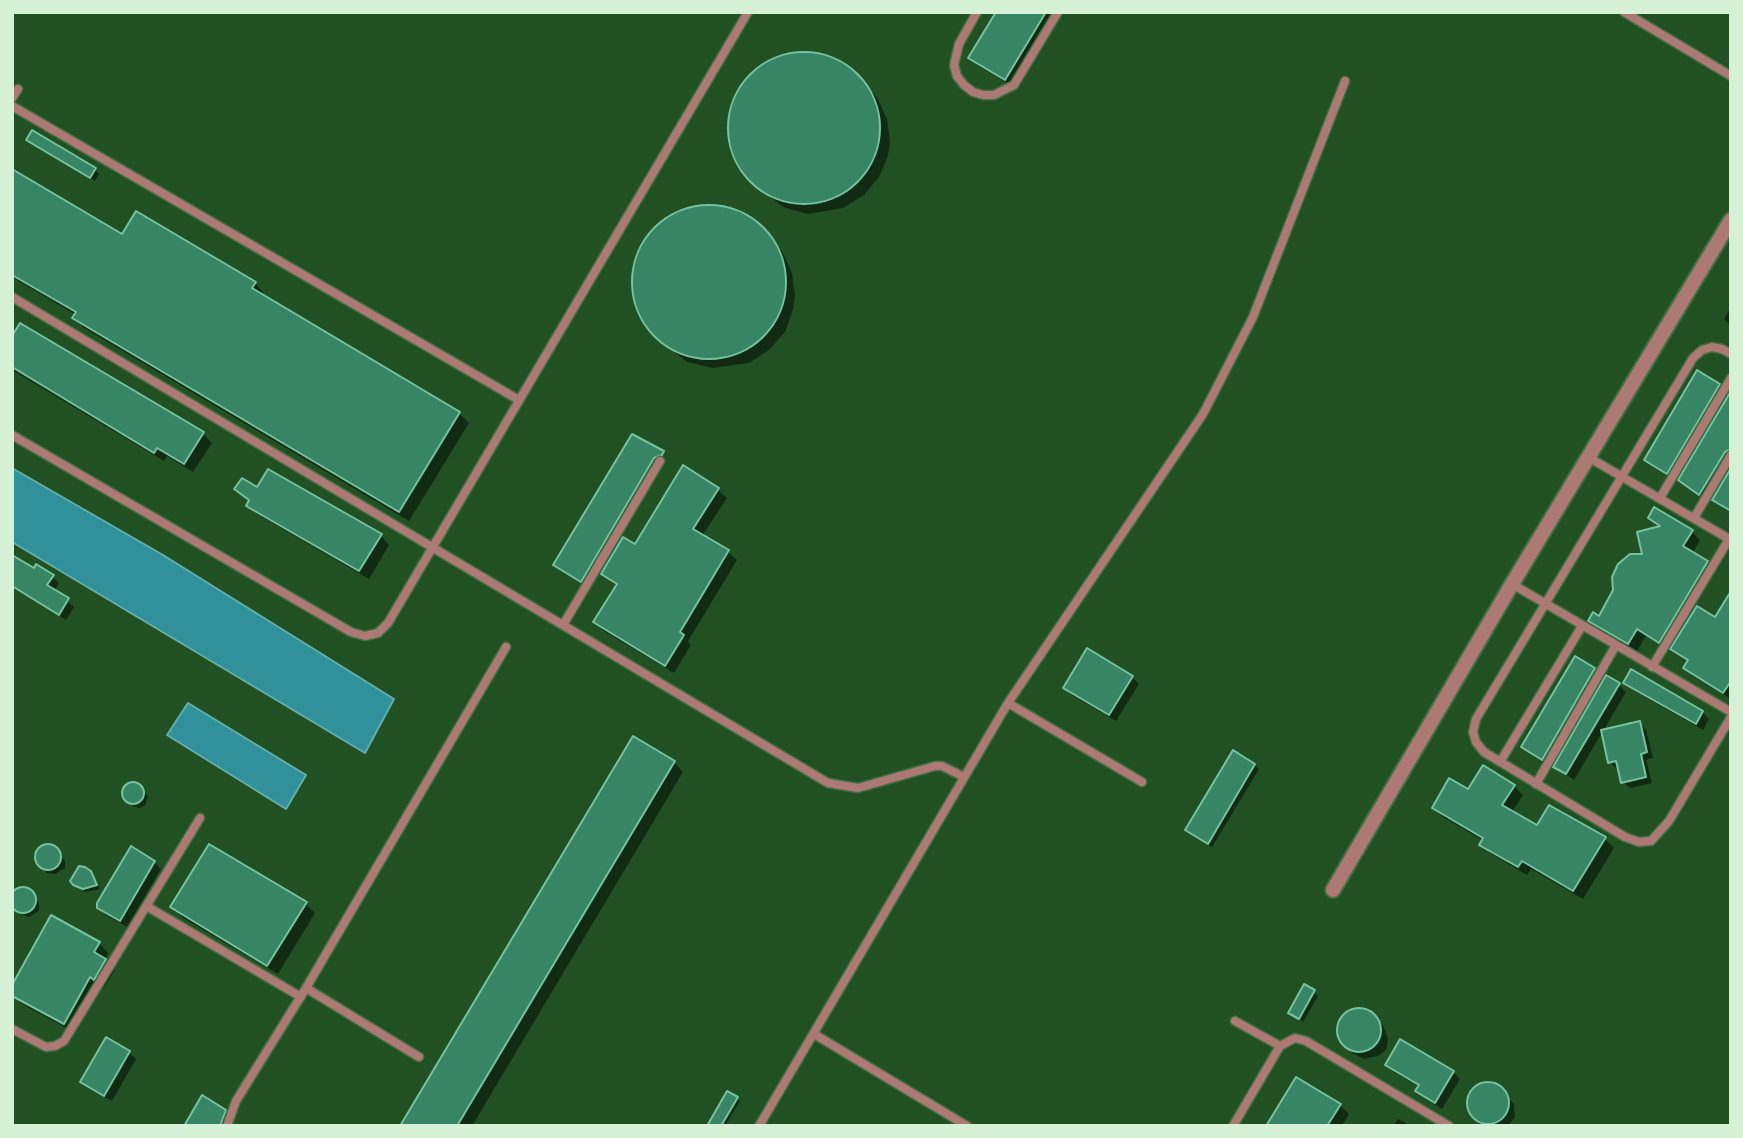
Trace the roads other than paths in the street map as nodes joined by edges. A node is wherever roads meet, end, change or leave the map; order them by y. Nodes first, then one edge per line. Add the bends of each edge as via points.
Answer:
1 (748, 12) edge
2 (977, 12) edge
3 (1058, 12) edge
4 (1625, 12) edge
5 (1731, 76) edge
6 (1345, 80) dead end
7 (18, 89) dead end
8 (12, 98) edge
9 (12, 106) edge
10 (1731, 220) edge
11 (12, 297) edge
12 (1731, 354) edge
13 (1731, 378) edge
14 (519, 400) junction
15 (12, 435) edge
16 (1731, 455) edge
17 (1588, 457) junction
18 (660, 461) dead end
19 (1623, 476) junction
20 (1660, 498) junction
21 (1694, 518) junction
22 (1730, 539) edge
23 (433, 547) junction
24 (1512, 584) junction
25 (1546, 605) junction
26 (563, 625) junction
27 (1582, 625) junction
28 (1616, 645) junction
29 (506, 647) dead end
30 (1652, 667) junction
31 (1008, 703) junction
32 (1731, 715) edge
33 (1500, 762) junction
34 (964, 777) junction
35 (1142, 782) dead end
36 (1536, 784) junction
37 (200, 818) dead end
38 (1333, 890) dead end
39 (148, 907) junction
40 (306, 988) junction
41 (301, 997) junction
42 (1235, 1021) dead end
43 (12, 1029) edge
44 (814, 1034) junction
45 (1280, 1046) junction
46 (419, 1057) dead end
47 (227, 1126) edge
48 (759, 1126) edge
49 (967, 1126) edge
50 (1233, 1126) edge
51 (1449, 1126) edge

1 - 14 lane
2 - 3 lane via 959,44 954,65 964,85 983,95 1005,92 1014,85
4 - 5 lane
6 - 31 lane via 1267,283 1221,382 1184,445
7 - 8 lane
9 - 14 lane
10 - 17 street
11 - 23 lane
12 - 19 lane via 1712,347 1693,358
13 - 20 lane
14 - 23 lane
15 - 23 lane via 358,635 384,629
16 - 21 lane
17 - 19 lane
17 - 24 street
18 - 26 lane
19 - 20 lane
19 - 25 lane
20 - 21 lane
21 - 22 lane
22 - 30 lane
23 - 26 lane
24 - 25 lane
24 - 38 street
25 - 27 lane
25 - 33 lane via 1476,719 1476,742
26 - 34 lane via 828,783 868,786 935,766
27 - 28 lane
27 - 33 lane
28 - 30 lane
28 - 36 lane
29 - 40 lane
30 - 32 lane
31 - 34 lane
31 - 35 lane
32 - 36 lane via 1669,821 1651,841 1625,837
33 - 36 lane
34 - 44 lane
37 - 39 lane
39 - 41 lane
39 - 43 lane via 64,1041 46,1047
40 - 41 lane
40 - 46 lane
41 - 47 lane via 231,1111
42 - 45 lane
44 - 48 lane
44 - 49 lane
45 - 50 lane
45 - 51 lane via 1290,1039 1306,1041

